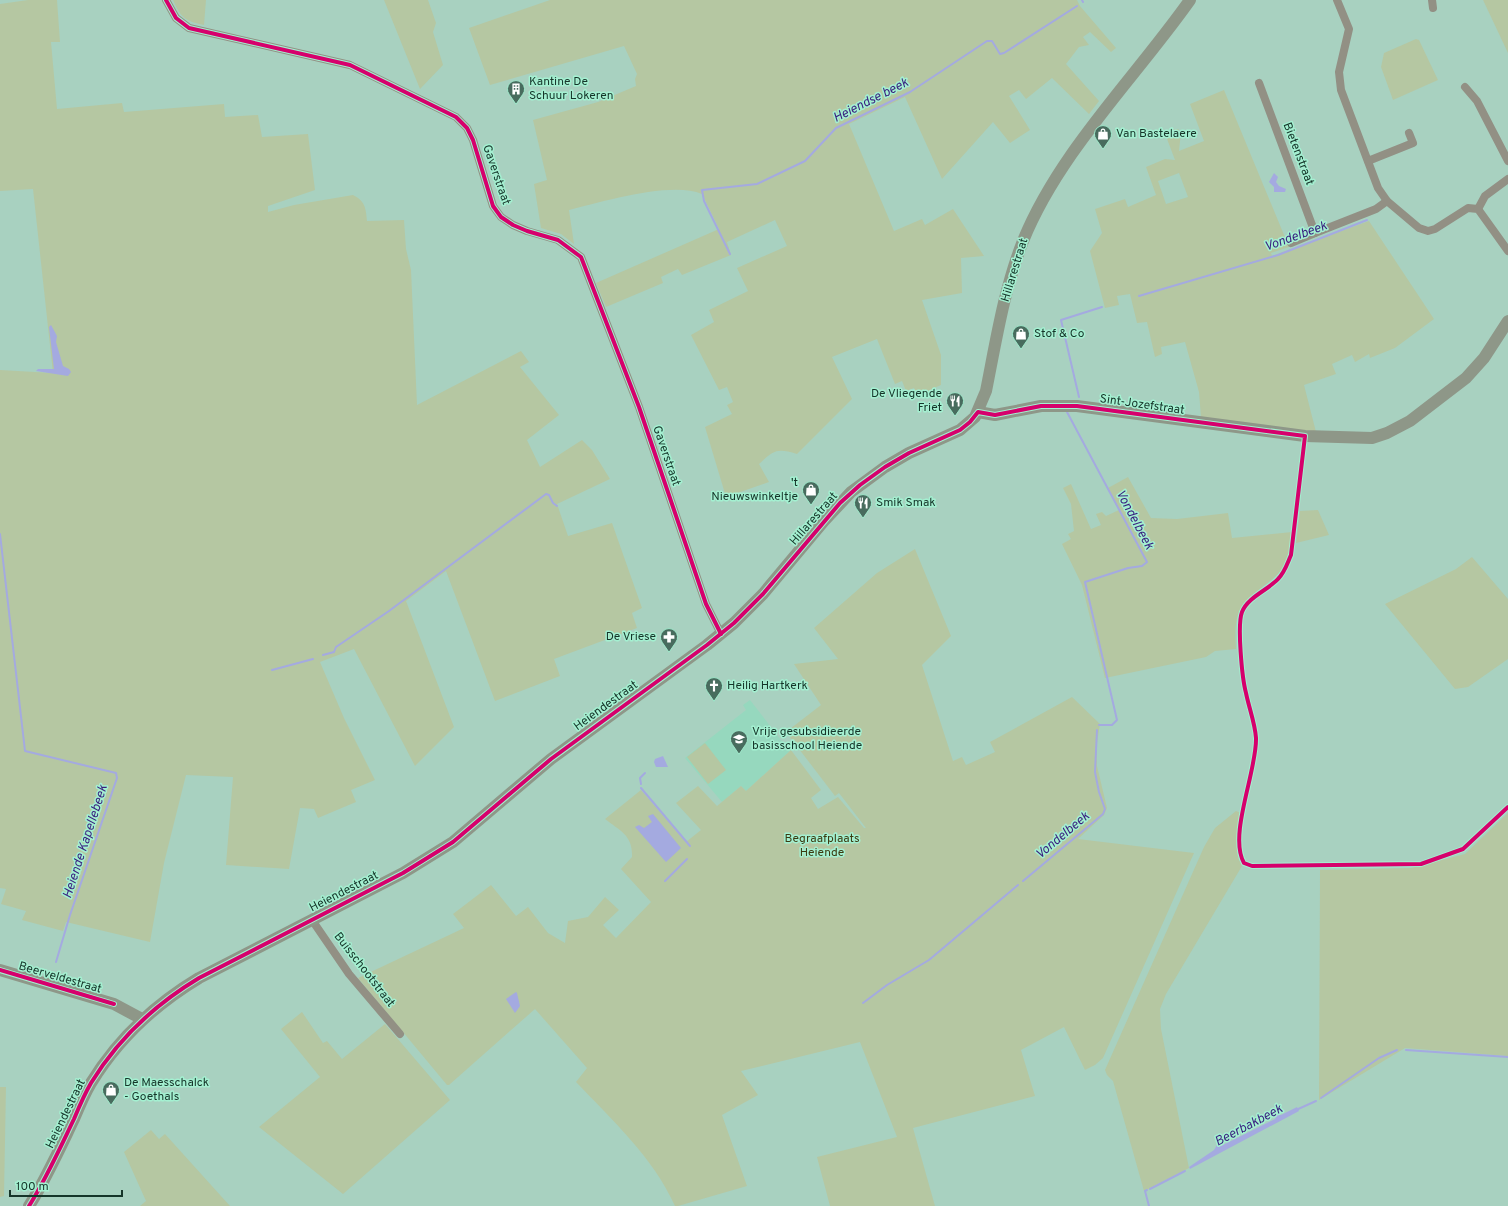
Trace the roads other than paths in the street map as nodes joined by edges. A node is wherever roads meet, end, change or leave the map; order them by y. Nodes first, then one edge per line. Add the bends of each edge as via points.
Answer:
1 (166, 0) edge
2 (1190, 0) edge
3 (1337, 0) edge
4 (1259, 83) dead end
5 (1465, 87) dead end
6 (1409, 133) dead end
7 (1368, 161) junction
8 (1508, 161) edge
9 (1508, 179) edge
10 (1387, 201) junction
11 (1478, 209) junction
12 (1315, 233) junction
13 (1291, 243) dead end
14 (1508, 251) edge
15 (1508, 320) edge
16 (978, 412) junction
17 (721, 634) junction
18 (312, 920) junction
19 (0, 970) edge
20 (142, 1019) junction
21 (400, 1034) dead end
22 (29, 1206) edge

1 - 17 street, Gaverstraat via 176,18 189,28 350,65 456,117 471,133 493,206 501,217 520,228 558,240 581,257 639,407 706,604
2 - 16 main road, Hillarestraat via 1069,157 1042,201 1015,262 986,391
3 - 7 street via 1348,28 1339,72 1341,90
4 - 12 street, Bietenstraat
5 - 8 street via 1477,101
6 - 7 street via 1413,143
7 - 10 street via 1378,188
9 - 11 street via 1485,196
10 - 11 street via 1419,228 1428,231 1468,208
10 - 12 street via 1376,210
11 - 14 street
12 - 13 street
15 - 16 main road, Sint-Jozefstraat via 1484,358 1466,378 1410,421 1372,438 1305,436 1077,406 1041,406 995,416
16 - 17 main road, Hillarestraat via 960,430 890,464 856,488 824,521 763,594
17 - 18 main road, Heiendestraat via 551,759 453,842 403,873
18 - 20 main road, Heiendestraat via 199,978
18 - 21 street, Buisschootstraat via 349,974
19 - 20 main road, Beerveldestraat via 114,1004
20 - 22 main road, Heiendestraat via 90,1084

